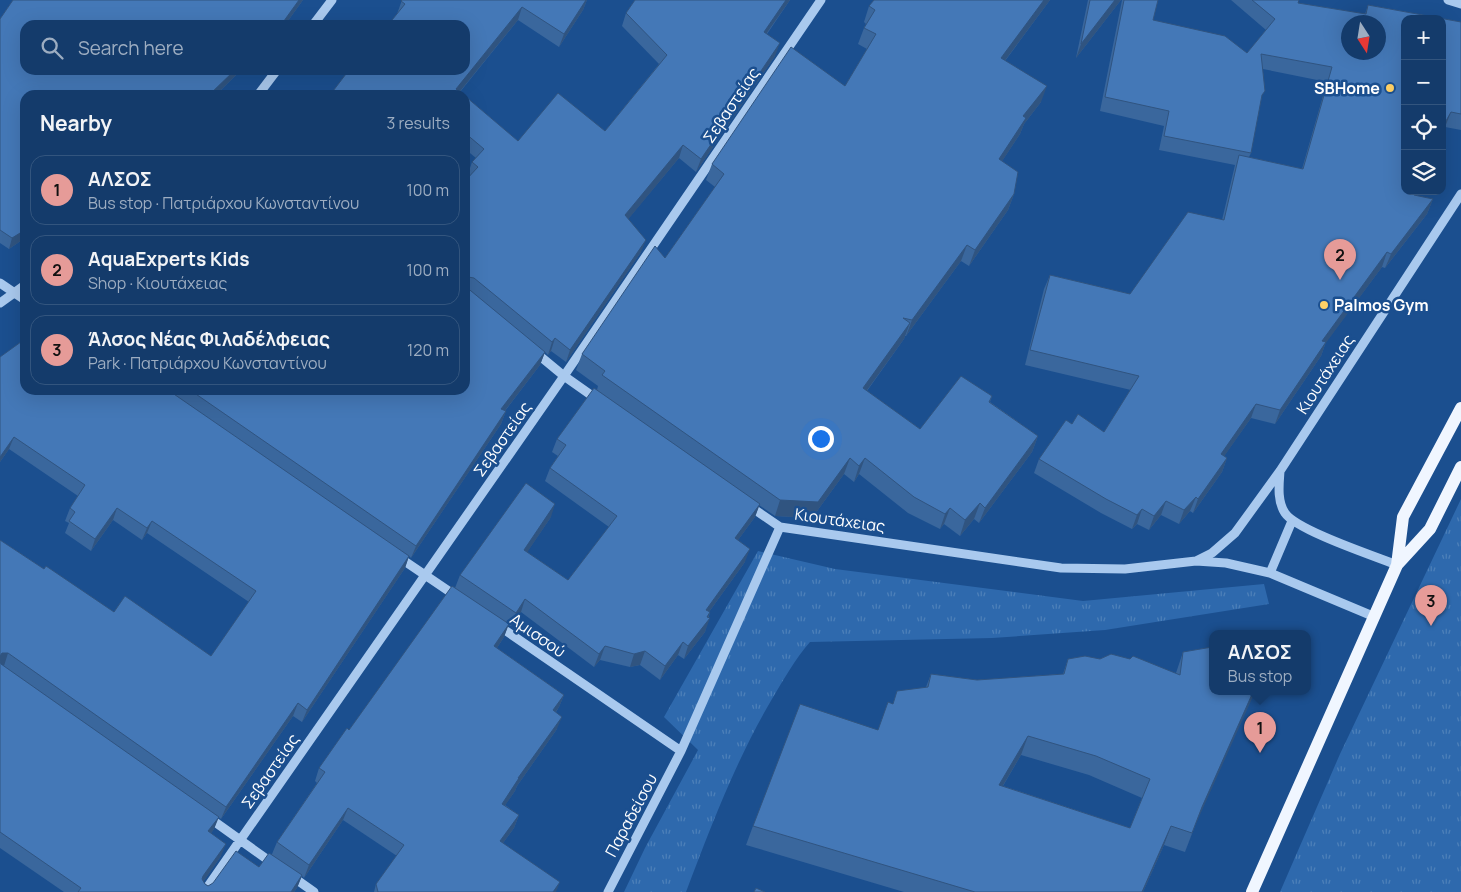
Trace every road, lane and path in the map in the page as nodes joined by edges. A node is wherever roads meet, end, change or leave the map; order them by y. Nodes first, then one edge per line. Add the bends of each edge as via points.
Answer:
1 (332, 0) edge
2 (821, 0) edge
3 (1448, 0) edge
4 (1461, 4) edge
5 (317, 20) edge
6 (273, 75) edge
7 (262, 90) edge
8 (1461, 194) edge
9 (0, 283) edge
10 (20, 288) edge
11 (14, 292) junction
12 (20, 296) edge
13 (0, 303) edge
14 (530, 348) edge
15 (564, 376) junction
16 (604, 404) edge
17 (1461, 408) edge
18 (1461, 467) edge
19 (1280, 471) junction
20 (740, 499) edge
21 (1292, 521) junction
22 (780, 527) junction
23 (393, 553) edge
24 (1196, 561) junction
25 (1397, 565) junction
26 (1270, 573) junction
27 (425, 575) junction
28 (465, 603) edge
29 (1375, 617) junction
30 (489, 619) edge
31 (681, 751) junction
32 (200, 812) edge
33 (240, 840) junction
34 (204, 892) edge
35 (314, 892) edge
36 (608, 892) edge
37 (1252, 892) edge

1 - 5 street
2 - 15 street, Σεβαστείας
3 - 4 street
6 - 7 street
8 - 19 street, Κιουτάχειας
9 - 11 street
10 - 11 street
11 - 12 street
11 - 13 street
14 - 15 street
15 - 16 street
15 - 27 street, Σεβαστείας
17 - 25 main road via 1404,517
18 - 25 main road via 1430,529
19 - 21 street via 1280,502
19 - 24 street, Κιουτάχειας via 1235,533 1212,553
20 - 22 street, Κιουτάχειας
21 - 25 street
21 - 26 street
22 - 24 street, Κιουτάχειας via 1061,568 1125,569
22 - 31 street, Παραδείσου
23 - 27 street
24 - 26 street, Κιουτάχειας via 1226,563
25 - 29 main road
26 - 29 street, Κιουτάχειας
27 - 28 street
27 - 33 street, Σεβαστείας
29 - 37 main road
30 - 31 street, Αμισσού
31 - 36 street, Παραδείσου
32 - 33 street
33 - 34 street, Σεβαστείας
33 - 35 street

